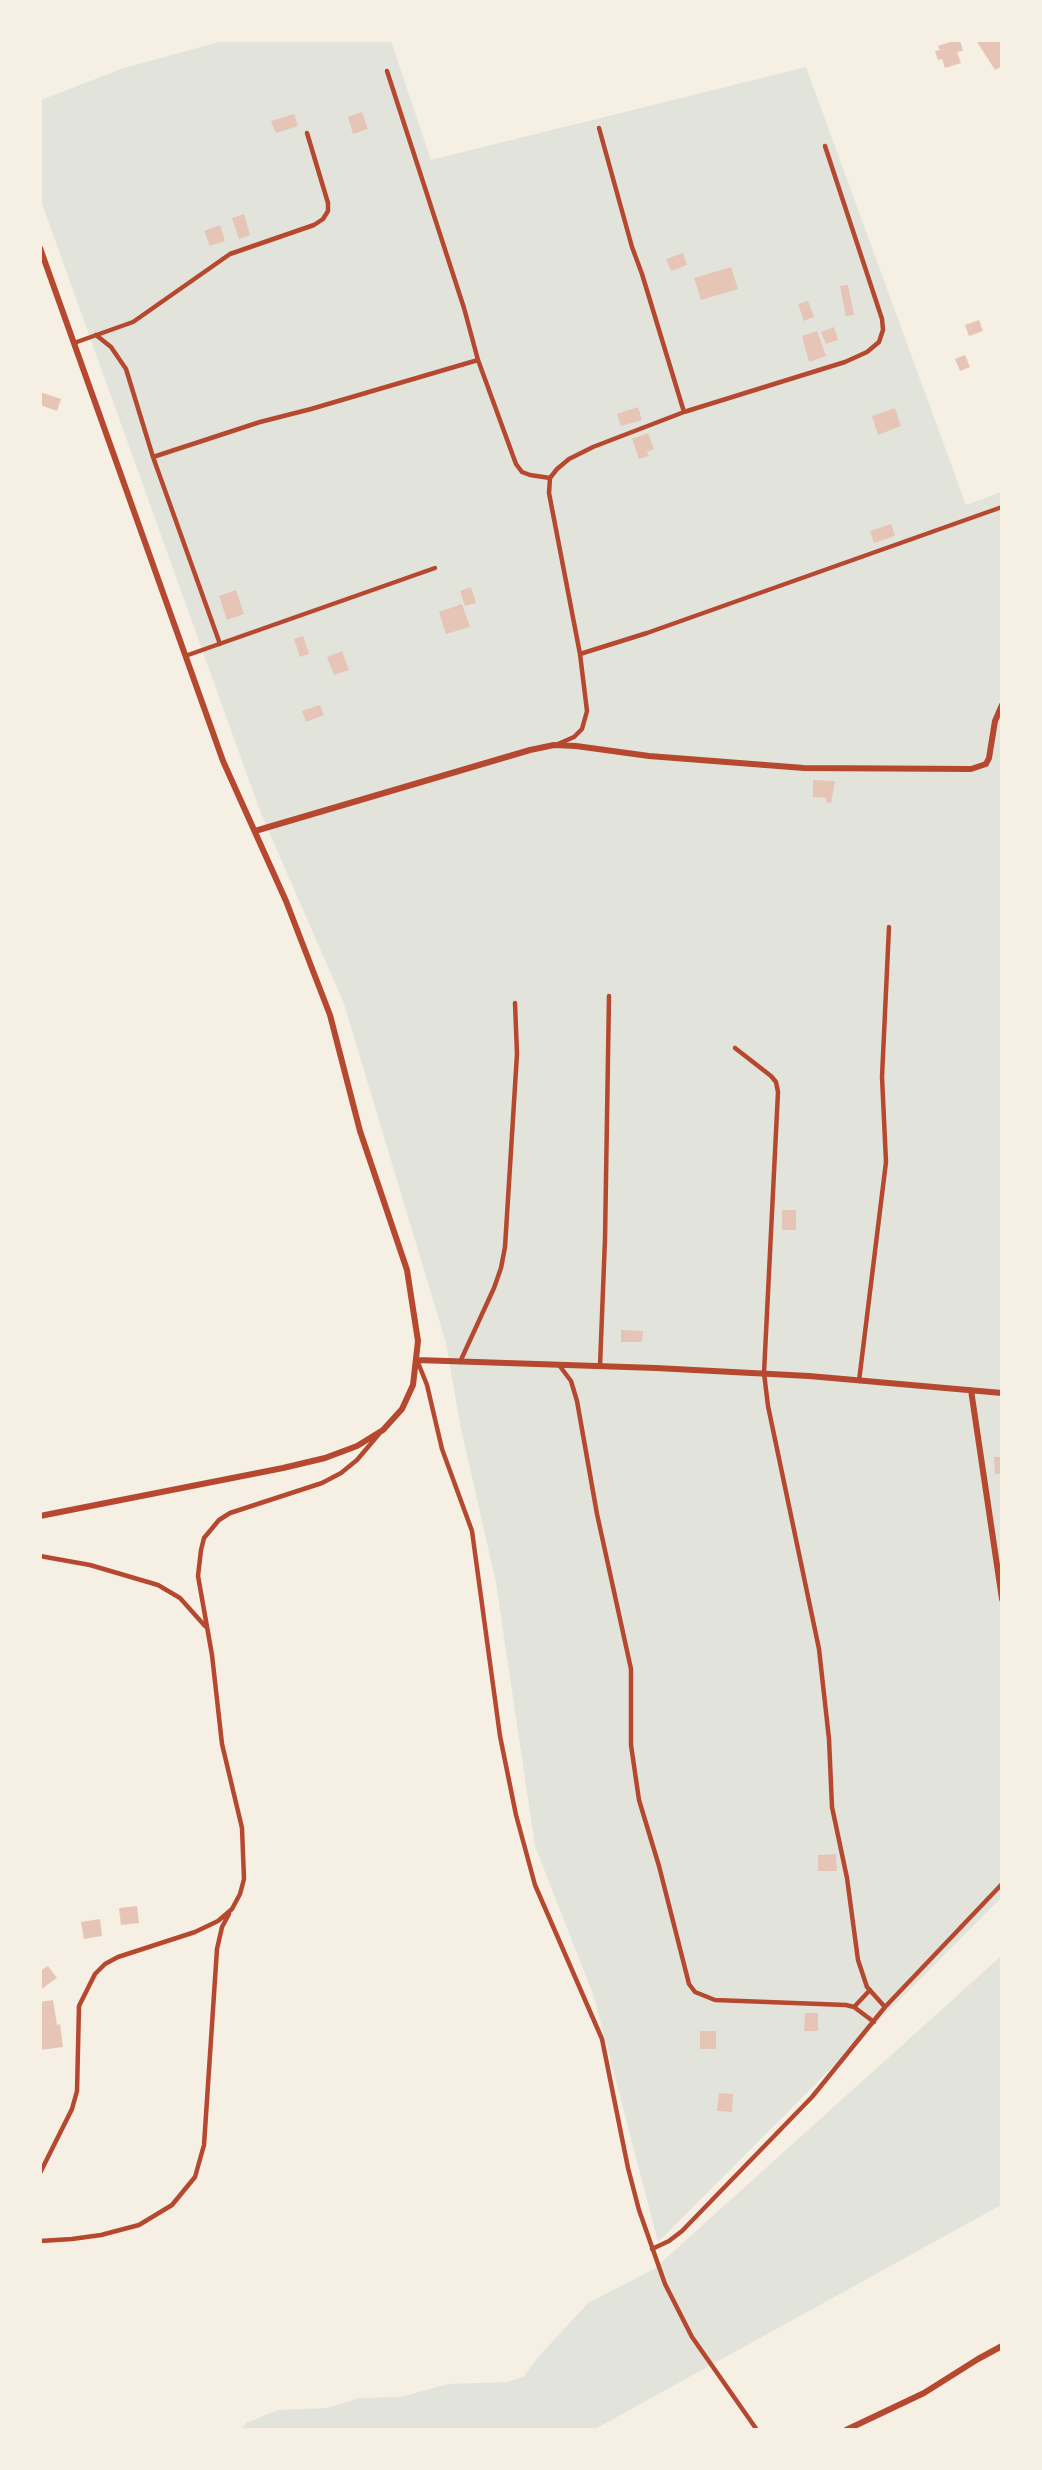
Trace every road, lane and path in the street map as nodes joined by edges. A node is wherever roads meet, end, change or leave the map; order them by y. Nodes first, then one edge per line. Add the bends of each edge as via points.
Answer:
1 (387, 71) dead end
2 (599, 128) dead end
3 (307, 133) dead end
4 (825, 146) dead end
5 (40, 248) edge
6 (96, 335) junction
7 (74, 343) junction
8 (478, 360) junction
9 (684, 412) junction
10 (153, 457) junction
11 (550, 478) junction
12 (1002, 507) edge
13 (435, 568) dead end
14 (220, 644) junction
15 (580, 654) junction
16 (188, 656) junction
17 (1002, 705) edge
18 (554, 746) junction
19 (255, 831) junction
20 (889, 927) dead end
21 (609, 996) dead end
22 (515, 1004) dead end
23 (735, 1048) dead end
24 (417, 1360) junction
25 (460, 1362) junction
26 (559, 1365) junction
27 (600, 1366) junction
28 (764, 1373) junction
29 (859, 1381) junction
30 (971, 1390) junction
31 (1002, 1393) edge
32 (383, 1430) junction
33 (40, 1516) edge
34 (40, 1556) edge
35 (1002, 1599) edge
36 (206, 1628) junction
37 (1002, 1884) edge
38 (231, 1909) junction
39 (870, 1990) junction
40 (854, 2007) junction
41 (885, 2007) junction
42 (874, 2022) junction
43 (40, 2173) edge
44 (40, 2241) edge
45 (652, 2249) junction
46 (1002, 2346) edge
47 (757, 2430) edge
48 (846, 2430) edge

1 - 8 lane
2 - 9 lane
3 - 6 lane via 328,203 324,219 230,254 133,322
4 - 9 lane via 882,319 879,342 845,362
5 - 7 street
6 - 7 lane
6 - 10 lane via 111,347 126,369
7 - 16 street
8 - 10 lane
8 - 11 lane via 516,464 522,472
9 - 11 lane via 593,447 569,459
10 - 14 lane
11 - 15 lane via 552,512
12 - 15 lane
13 - 14 lane
14 - 16 lane
15 - 18 lane via 586,720 574,736
16 - 19 street via 224,761
17 - 18 street via 994,721 990,758 986,764 971,769 804,768
18 - 19 street
19 - 24 street via 330,1015 363,1141 407,1270
20 - 29 lane via 882,1077 886,1162
21 - 27 lane
22 - 25 lane via 517,1054 505,1247 494,1288
23 - 28 lane via 771,1076 778,1092
24 - 25 street
24 - 32 street via 413,1385 402,1409
24 - 45 lane via 442,1449 472,1531 500,1736 528,1864 543,1908 602,2039 628,2168
25 - 26 street
26 - 27 street
26 - 40 lane via 571,1382 577,1401 599,1524 632,1669 631,1745 639,1800 689,1984 695,1992 715,2000
27 - 28 street
28 - 29 street
28 - 39 lane via 773,1440 819,1649 832,1807 861,1975
29 - 30 street
30 - 31 street
30 - 35 street
32 - 33 street via 357,1446 325,1458
32 - 36 lane via 341,1473 230,1514 211,1528 204,1538 199,1565
34 - 36 lane via 90,1565 158,1585 180,1598
36 - 38 lane via 222,1744 242,1828 244,1879
37 - 41 lane
38 - 43 lane via 218,1921 195,1932 118,1957 95,1974 79,2006 77,2091
38 - 44 lane via 217,1949 204,2145 195,2177 172,2205 139,2224 92,2236
39 - 40 lane
39 - 41 lane
40 - 42 lane
41 - 42 lane
42 - 45 lane via 812,2097 682,2231
45 - 47 lane via 692,2337
46 - 48 street via 924,2393

